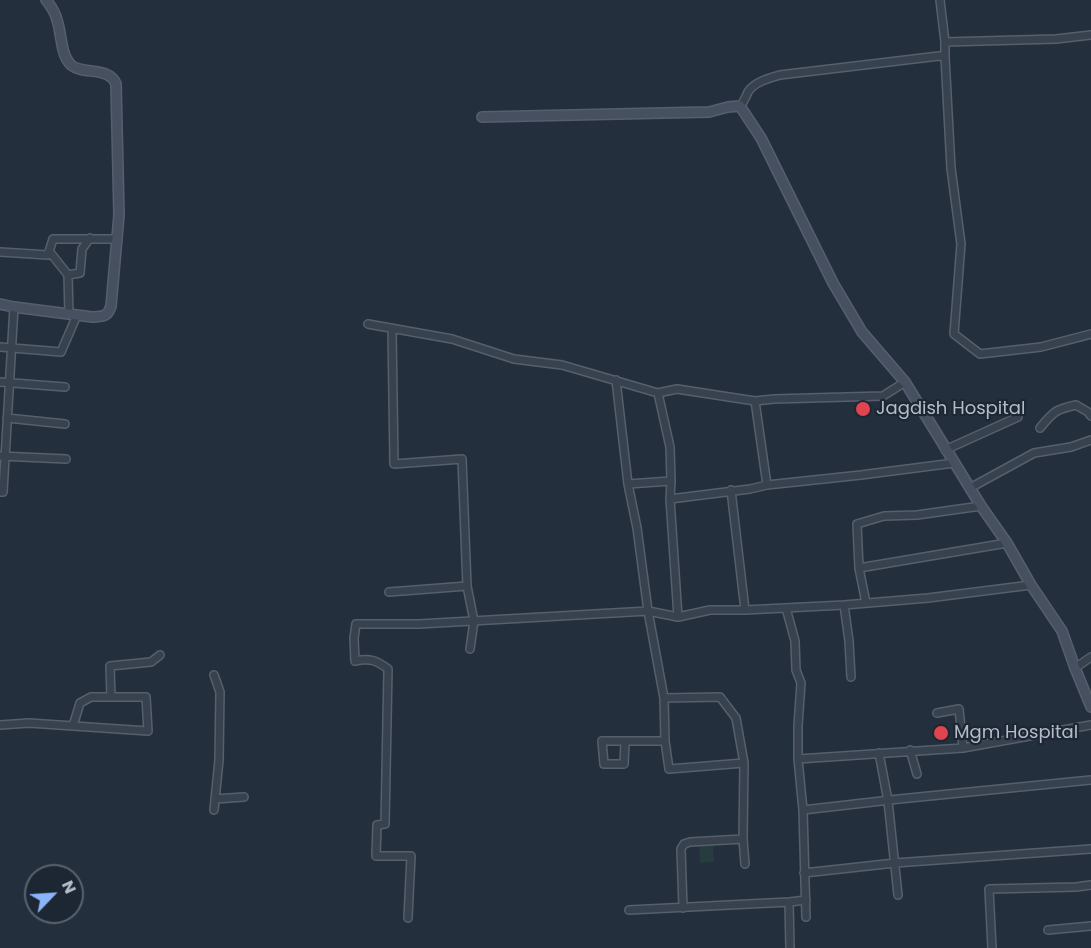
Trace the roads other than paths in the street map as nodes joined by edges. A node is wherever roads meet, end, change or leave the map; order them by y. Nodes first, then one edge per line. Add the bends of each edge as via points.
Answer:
1 (46, 0) edge
2 (940, 0) edge
3 (1091, 35) edge
4 (945, 42) junction
5 (945, 57) junction
6 (740, 106) junction
7 (482, 117) dead end
8 (90, 238) junction
9 (118, 238) junction
10 (50, 251) junction
11 (0, 252) edge
12 (68, 275) junction
13 (0, 304) edge
14 (14, 307) junction
15 (73, 315) junction
16 (368, 324) dead end
17 (392, 329) junction
18 (1091, 334) edge
19 (0, 347) edge
20 (11, 348) junction
21 (616, 380) junction
22 (0, 382) edge
23 (904, 382) junction
24 (9, 383) junction
25 (65, 387) dead end
26 (658, 393) junction
27 (755, 401) junction
28 (1091, 416) edge
29 (1018, 417) dead end
30 (7, 418) junction
31 (65, 424) dead end
32 (1040, 428) dead end
33 (1091, 440) edge
34 (945, 450) junction
35 (2, 456) edge
36 (66, 459) dead end
37 (954, 463) junction
38 (671, 481) junction
39 (628, 484) junction
40 (767, 485) junction
41 (970, 488) junction
42 (731, 490) junction
43 (0, 492) edge
44 (669, 499) junction
45 (981, 506) junction
46 (1007, 543) junction
47 (859, 568) junction
48 (1031, 585) junction
49 (467, 586) junction
50 (389, 592) dead end
51 (866, 603) junction
52 (844, 605) junction
53 (786, 608) junction
54 (745, 610) junction
55 (648, 611) junction
56 (678, 617) junction
57 (474, 621) junction
58 (470, 650) dead end
59 (160, 655) dead end
60 (1091, 657) edge
61 (1075, 668) junction
62 (214, 675) dead end
63 (851, 677) dead end
64 (111, 697) junction
65 (664, 698) junction
66 (1091, 707) edge
67 (937, 713) dead end
68 (0, 725) edge
69 (1091, 725) edge
70 (73, 726) junction
71 (665, 741) junction
72 (625, 742) junction
73 (963, 748) junction
74 (910, 750) junction
75 (879, 753) junction
76 (798, 759) junction
77 (744, 763) junction
78 (917, 774) dead end
79 (1091, 780) edge
80 (244, 797) dead end
81 (215, 799) junction
82 (888, 801) junction
83 (214, 810) dead end
84 (803, 810) junction
85 (743, 839) junction
86 (1091, 849) edge
87 (895, 863) junction
88 (745, 864) dead end
89 (804, 873) junction
90 (1091, 885) edge
91 (898, 895) dead end
92 (806, 900) junction
93 (789, 902) junction
94 (683, 908) junction
95 (629, 910) dead end
96 (806, 917) dead end
97 (408, 918) dead end
98 (1091, 926) edge
99 (1048, 930) dead end
100 (790, 948) edge
101 (992, 948) edge

1 - 9 street via 58,21 70,63 108,75 116,84
2 - 4 street
3 - 4 street
4 - 5 street
5 - 6 street via 780,75 749,90
5 - 18 street via 951,168 961,244 954,334 980,354 1041,347
6 - 7 street via 709,112
6 - 23 street via 761,138 862,332
8 - 9 street
8 - 10 street via 53,240
8 - 12 street via 82,249 80,273
9 - 15 street via 108,314
10 - 11 street via 48,255
10 - 12 street
12 - 15 street
13 - 14 street
14 - 15 street
14 - 20 street
15 - 20 street via 61,352
16 - 17 street
17 - 21 street via 452,339 514,359 562,365
17 - 49 street via 394,464 462,459
19 - 20 street
20 - 24 street
21 - 26 street
21 - 39 street
22 - 24 street
23 - 27 street via 883,396
23 - 34 street
24 - 25 street
24 - 30 street
26 - 27 street via 677,389
26 - 38 street via 670,447
27 - 40 street
28 - 32 street via 1076,405 1061,408
29 - 34 street
30 - 31 street
30 - 35 street
33 - 41 street via 1034,453
34 - 37 street
35 - 36 street
35 - 43 street
37 - 40 street
37 - 41 street
38 - 39 street
38 - 44 street
39 - 55 street
40 - 42 street
41 - 45 street
42 - 44 street
42 - 54 street
44 - 56 street
45 - 46 street
45 - 47 street via 884,516 857,524
46 - 47 street
46 - 48 street
47 - 51 street
48 - 51 street
48 - 61 street via 1062,631
49 - 50 street
49 - 57 street
51 - 52 street
52 - 53 street
52 - 63 street
53 - 54 street
53 - 76 street via 801,683
54 - 56 street via 710,610
55 - 56 street
55 - 57 street
55 - 65 street
57 - 58 street
57 - 97 street via 356,624 355,661 379,662 388,669 385,824 377,825 376,856 411,856
59 - 64 street via 151,662 110,666
60 - 61 street
61 - 66 street
62 - 81 street via 220,692
64 - 70 street via 80,703
64 - 70 street via 146,697 148,731
65 - 71 street
65 - 77 street via 720,697 736,718
67 - 73 street via 959,709
68 - 70 street
69 - 73 street
71 - 72 street
71 - 77 street via 669,769
72 - 72 street via 602,741 604,764 624,764
73 - 74 street
74 - 75 street
74 - 78 street
75 - 76 street
75 - 82 street
76 - 84 street
77 - 85 street
79 - 82 street
80 - 81 street
81 - 83 street
82 - 84 street
82 - 87 street
84 - 89 street
85 - 88 street
85 - 94 street via 684,844
86 - 87 street
87 - 89 street
87 - 91 street
89 - 92 street
90 - 101 street via 989,889
92 - 93 street
92 - 96 street
93 - 94 street
93 - 100 street
94 - 95 street
98 - 99 street

